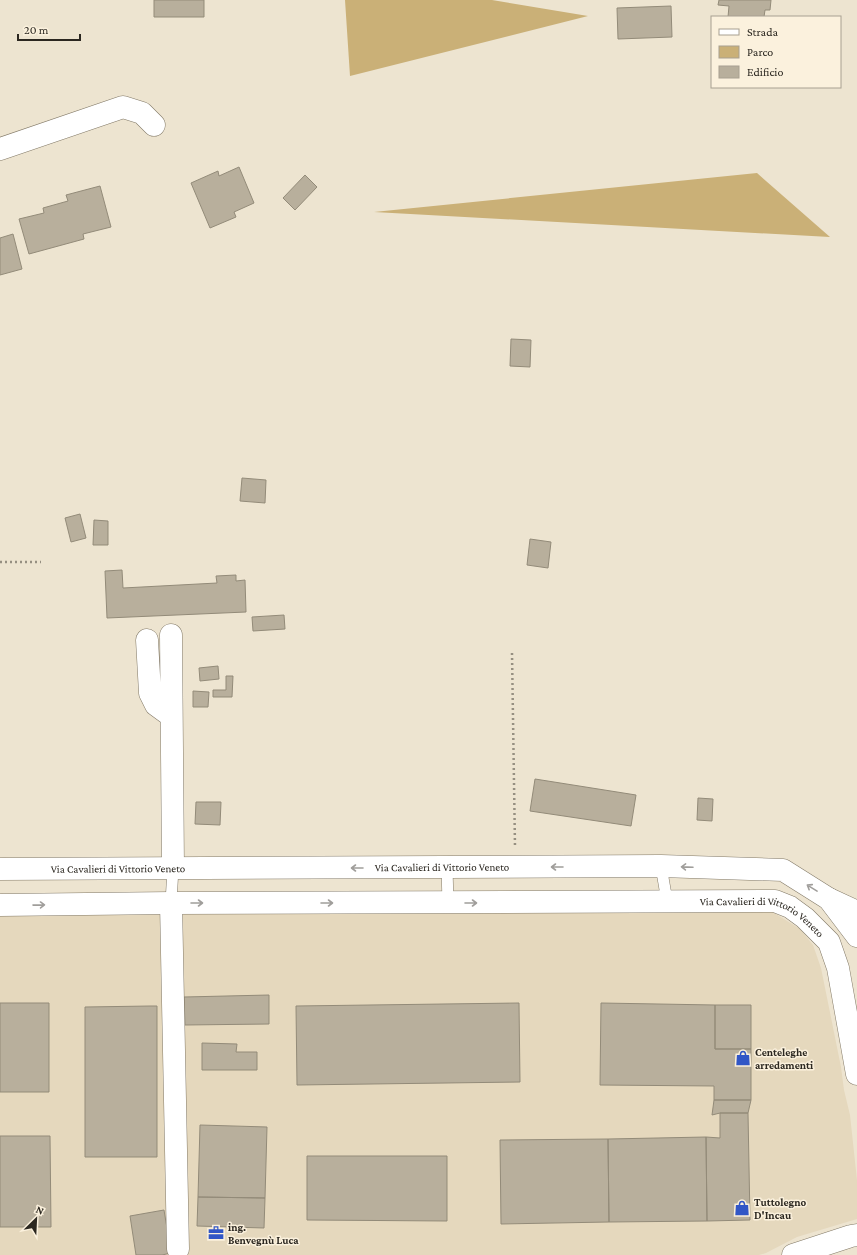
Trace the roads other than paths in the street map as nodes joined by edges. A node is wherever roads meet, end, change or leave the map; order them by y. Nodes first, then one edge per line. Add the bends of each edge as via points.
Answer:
1 (154, 125) dead end
2 (0, 149) edge
3 (171, 635) dead end
4 (147, 640) dead end
5 (171, 716) junction
6 (662, 866) junction
7 (173, 868) junction
8 (447, 868) junction
9 (0, 870) edge
10 (829, 899) junction
11 (667, 902) junction
12 (171, 903) junction
13 (448, 903) junction
14 (0, 905) edge
15 (857, 912) edge
16 (857, 936) edge
17 (857, 1074) edge
18 (857, 1235) edge
19 (178, 1249) dead end
20 (793, 1255) edge

1 - 2 street via 142,113 123,107
3 - 5 street
4 - 5 street via 150,693 156,705
5 - 7 street
6 -> 8 street, Via Cavalieri di Vittorio Veneto
10 -> 6 street, Via Cavalieri di Vittorio Veneto via 783,870
6 - 11 lane
8 -> 7 street, Via Cavalieri di Vittorio Veneto
7 - 9 street, Via Cavalieri di Vittorio Veneto
7 - 12 lane
8 - 13 lane
10 - 15 street
10 - 16 street, Via Cavalieri di Vittorio Veneto
13 -> 11 street, Via Cavalieri di Vittorio Veneto
11 - 17 street, Via Cavalieri di Vittorio Veneto via 775,901 806,918 828,942 838,968
12 -> 13 street, Via Cavalieri di Vittorio Veneto
14 -> 12 street, Via Cavalieri di Vittorio Veneto
12 - 19 street
18 - 20 street

